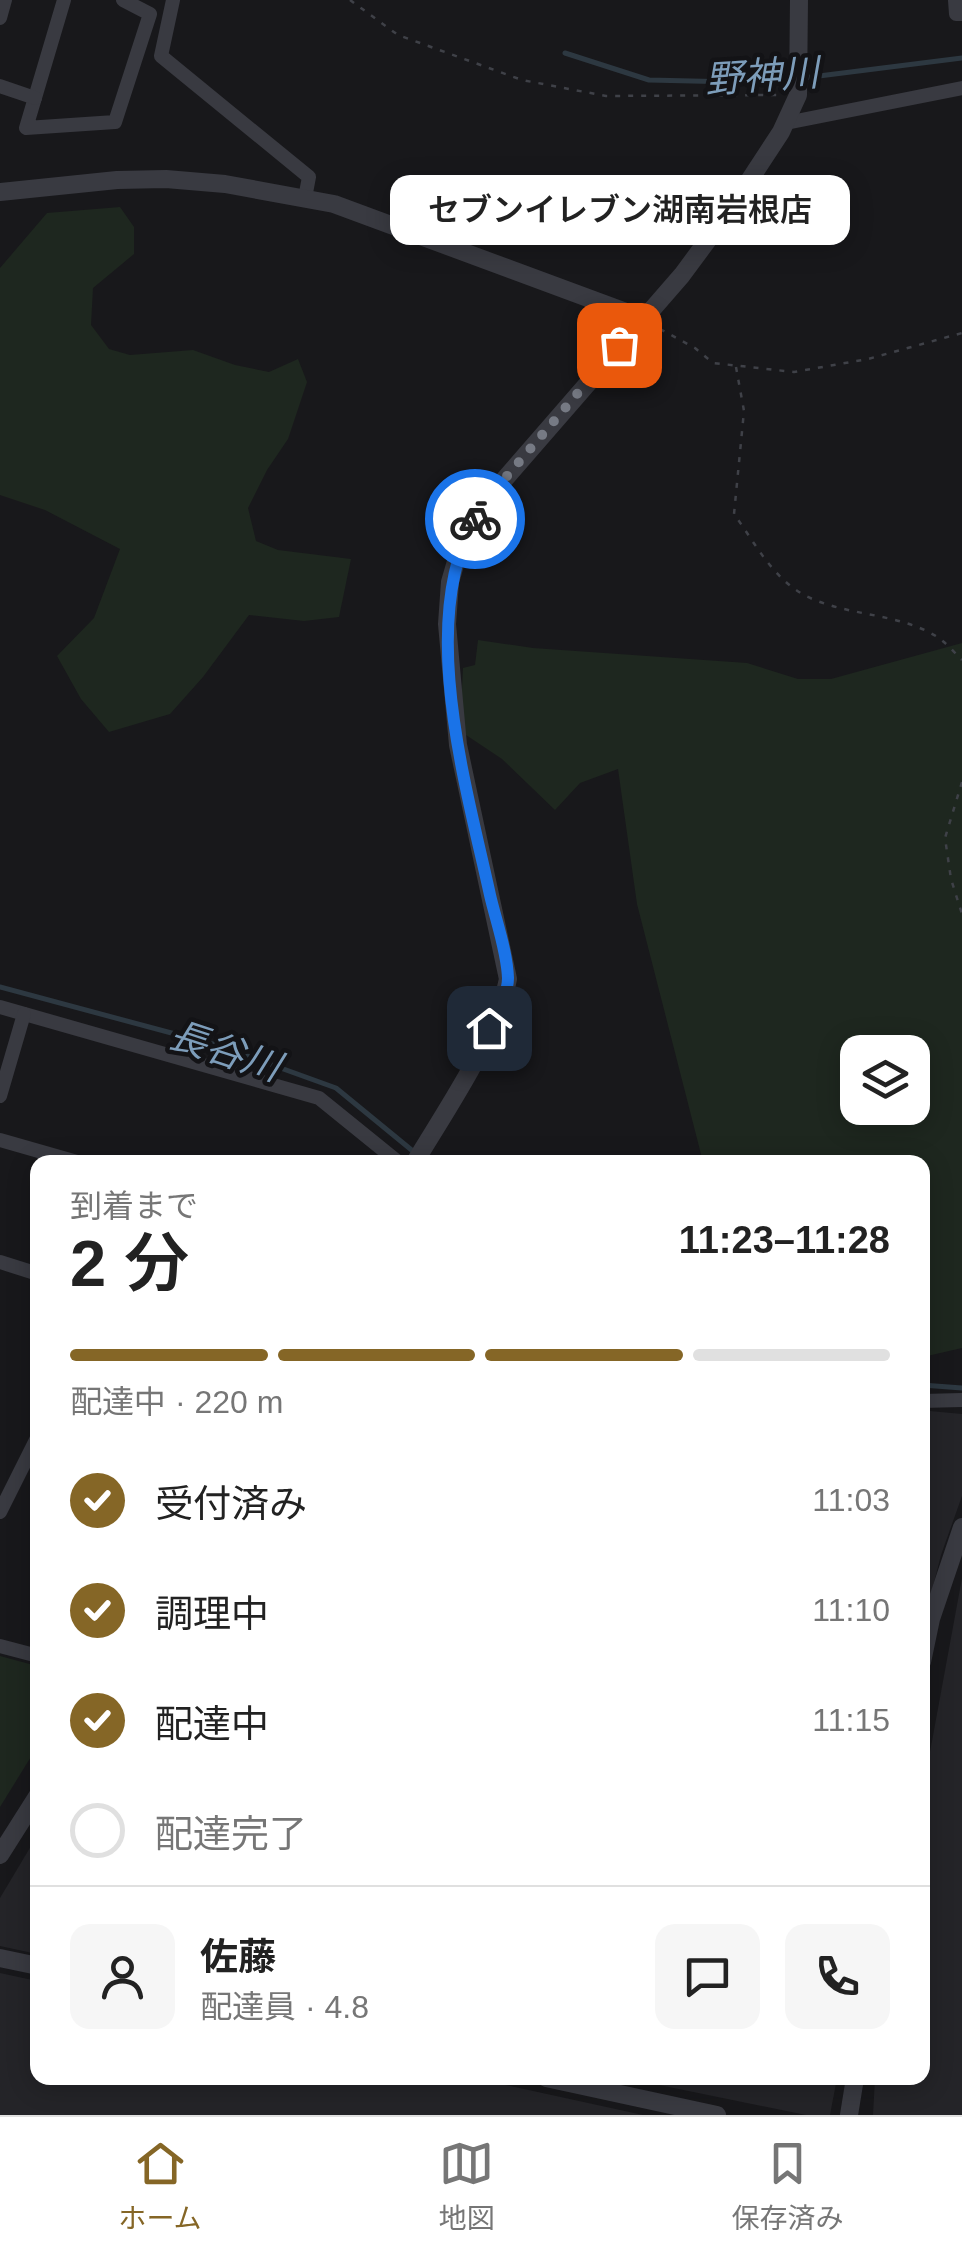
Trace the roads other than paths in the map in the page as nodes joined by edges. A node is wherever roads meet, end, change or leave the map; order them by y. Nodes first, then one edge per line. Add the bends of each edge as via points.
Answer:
1 (5, 0) edge
2 (64, 0) edge
3 (123, 0) edge
4 (174, 0) edge
5 (800, 0) edge
6 (954, 0) edge
7 (962, 14) edge
8 (0, 18) edge
9 (0, 86) edge
10 (962, 88) edge
11 (35, 98) junction
12 (786, 123) junction
13 (0, 192) edge
14 (305, 198) junction
15 (642, 318) junction
16 (0, 1007) edge
17 (24, 1014) junction
18 (0, 1096) edge
19 (0, 1140) edge
20 (52, 1155) edge
21 (389, 1155) edge
22 (419, 1155) edge
23 (0, 1262) edge
24 (30, 1271) edge
25 (962, 1400) edge
26 (930, 1401) edge
27 (30, 1452) edge
28 (0, 1512) edge
29 (962, 1527) edge
30 (930, 1624) edge
31 (0, 1646) edge
32 (30, 1654) edge
33 (30, 1806) edge
34 (3, 1843) edge
35 (0, 1958) edge
36 (30, 1964) edge
37 (578, 2085) edge
38 (854, 2085) edge
39 (716, 2115) edge
40 (849, 2115) edge

1 - 8 street
2 - 11 street
3 - 11 street via 150,14 114,122 26,128
4 - 14 street via 161,56 309,177
5 - 12 street via 798,95
6 - 7 street via 956,14
9 - 11 street
10 - 12 street
12 - 15 street via 711,236
13 - 14 street via 166,180
14 - 15 street
15 - 22 street via 483,504 450,582 447,624 458,745 508,979 472,1064
16 - 17 street
17 - 18 street
17 - 21 street via 319,1098
19 - 20 street
23 - 24 street
25 - 26 street
27 - 28 street
29 - 30 street
31 - 32 street
33 - 34 street
35 - 36 street
37 - 39 street
38 - 40 street

